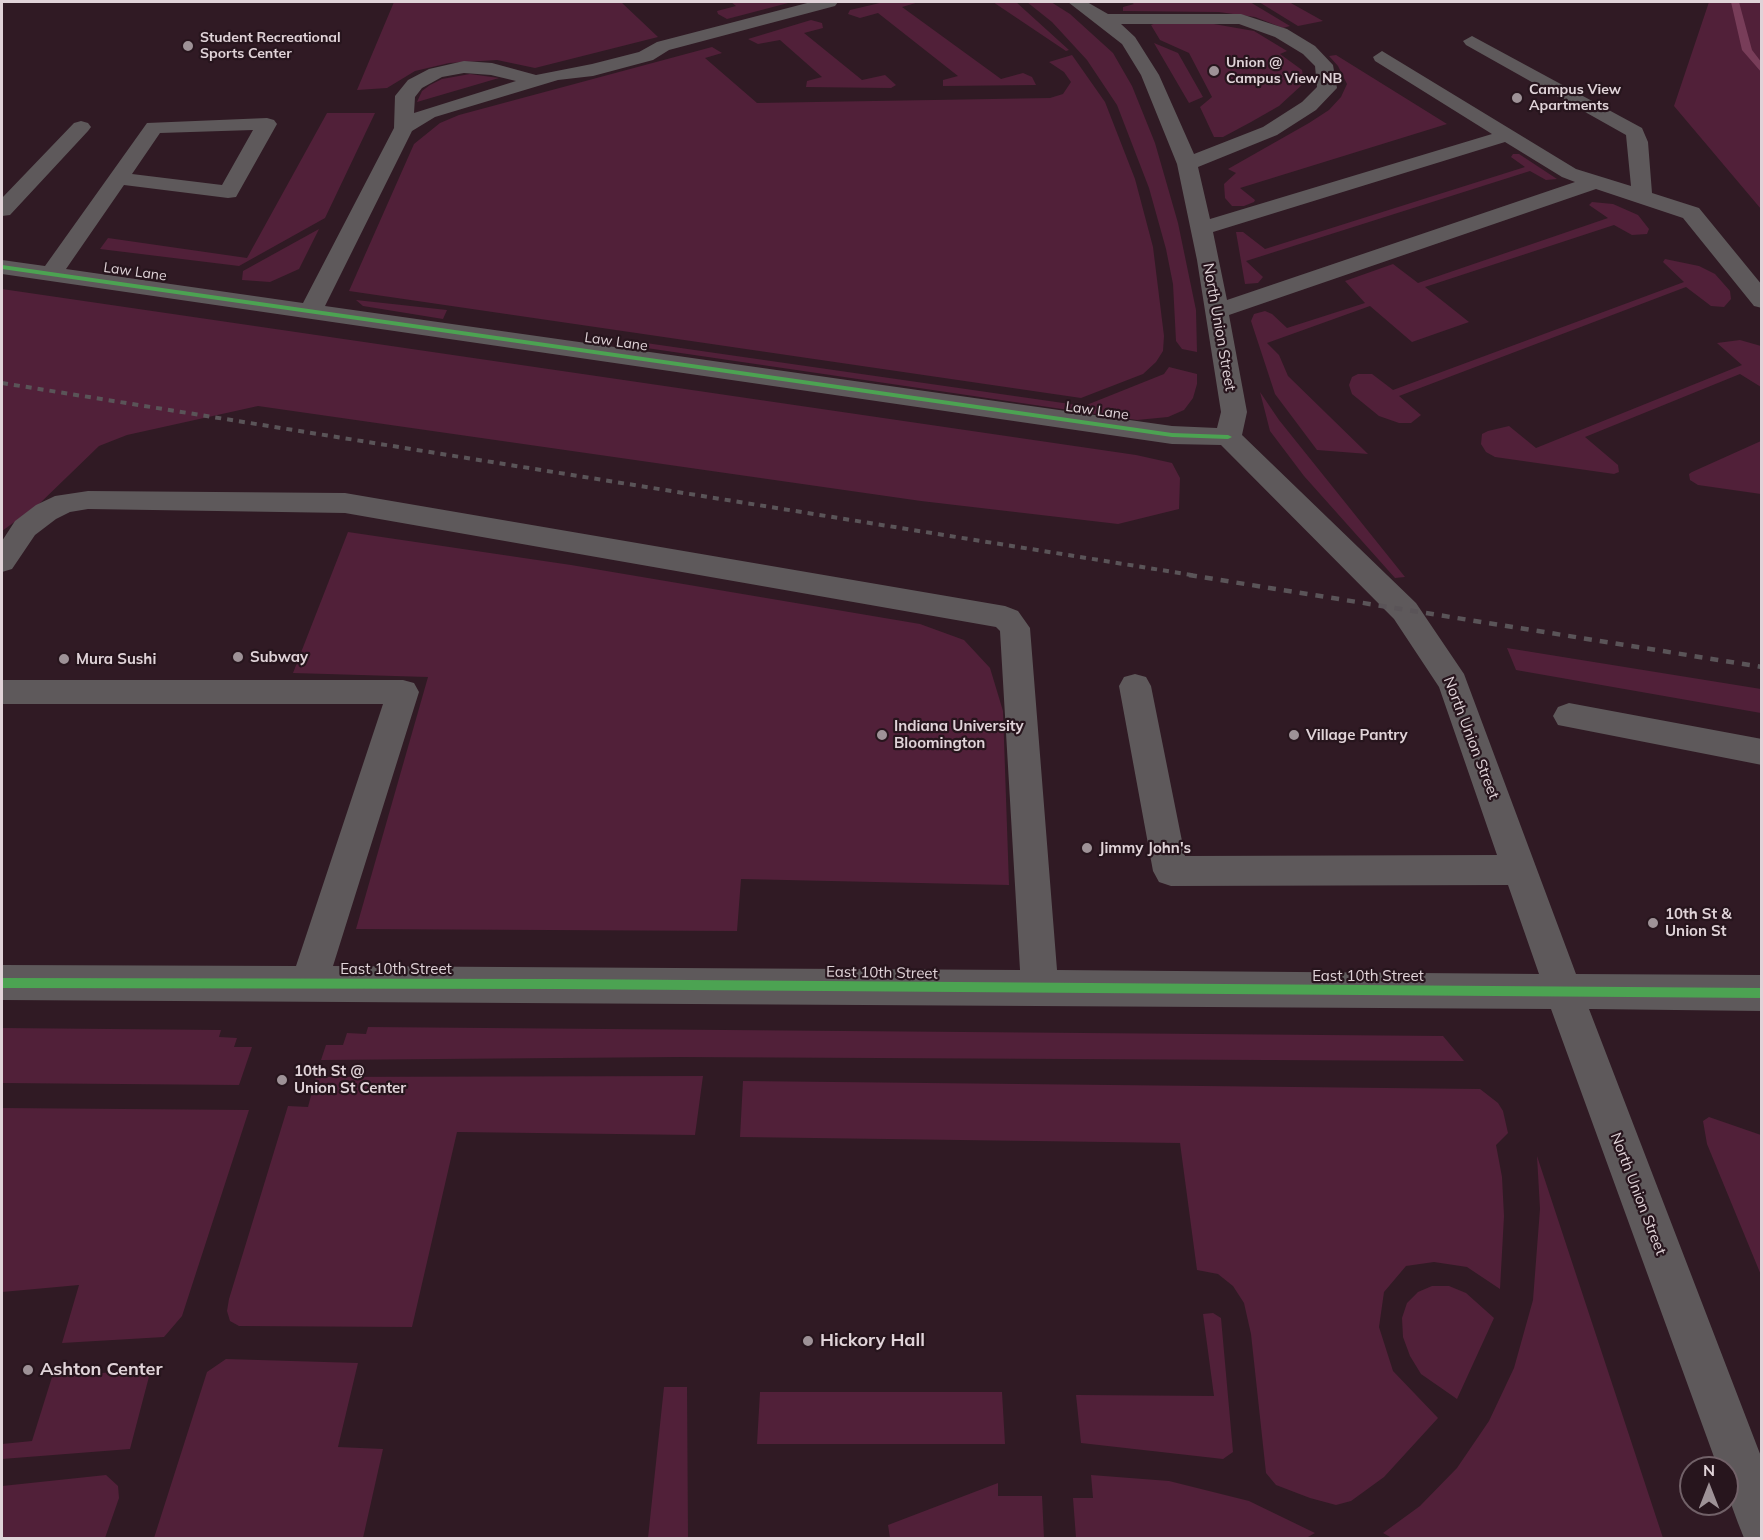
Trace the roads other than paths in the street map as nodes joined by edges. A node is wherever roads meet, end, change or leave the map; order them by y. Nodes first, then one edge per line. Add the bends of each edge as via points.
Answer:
1 (829, 2) edge
2 (1076, 2) edge
3 (1104, 20) junction
4 (1472, 41) dead end
5 (1382, 57) dead end
6 (536, 81) junction
7 (81, 127) dead end
8 (404, 128) junction
9 (1508, 135) junction
10 (1187, 164) junction
11 (117, 178) junction
12 (1595, 182) junction
13 (1642, 197) junction
14 (2, 210) edge
15 (1201, 229) junction
16 (2, 267) edge
17 (51, 274) junction
18 (1761, 301) edge
19 (311, 311) junction
20 (1216, 311) junction
21 (1228, 437) junction
22 (2, 562) edge
23 (1135, 686) dead end
24 (2, 692) edge
25 (1569, 716) dead end
26 (1761, 752) edge
27 (1520, 870) junction
28 (2, 984) edge
29 (309, 984) junction
30 (1040, 989) junction
31 (1564, 993) junction
32 (1761, 993) edge
33 (1761, 1523) edge

1 - 6 street via 663,46 646,56
2 - 3 street, North Union Street
3 - 10 street, North Union Street via 1129,41 1150,75
3 - 10 street via 1241,19 1290,38 1324,65 1327,88 1309,106 1270,131
4 - 13 street via 1629,127 1638,142
5 - 9 street
6 - 8 street via 428,113
6 - 8 street via 492,69 464,67 436,73 415,84 405,96
7 - 14 street
8 - 19 street
9 - 12 street via 1569,173
9 - 15 street
10 - 15 street, North Union Street
11 - 11 street via 154,127 267,124 228,192
11 - 17 street
12 - 13 street
12 - 20 street
13 - 18 street via 1691,213
15 - 20 street, North Union Street
16 - 17 street, Law Lane
17 - 19 street, Law Lane
19 - 21 street, Law Lane via 1172,435
20 - 21 street, North Union Street via 1234,412
21 - 27 street, North Union Street via 1406,611 1453,683
22 - 30 street via 25,528 65,503 345,502 1007,619 1015,628
23 - 27 street via 1171,871
24 - 29 street via 403,692
25 - 26 street
27 - 31 street, North Union Street
28 - 29 street, East 10th Street
29 - 30 street, East 10th Street
30 - 31 street, East 10th Street
31 - 32 street, East 10th Street
31 - 33 street, North Union Street

